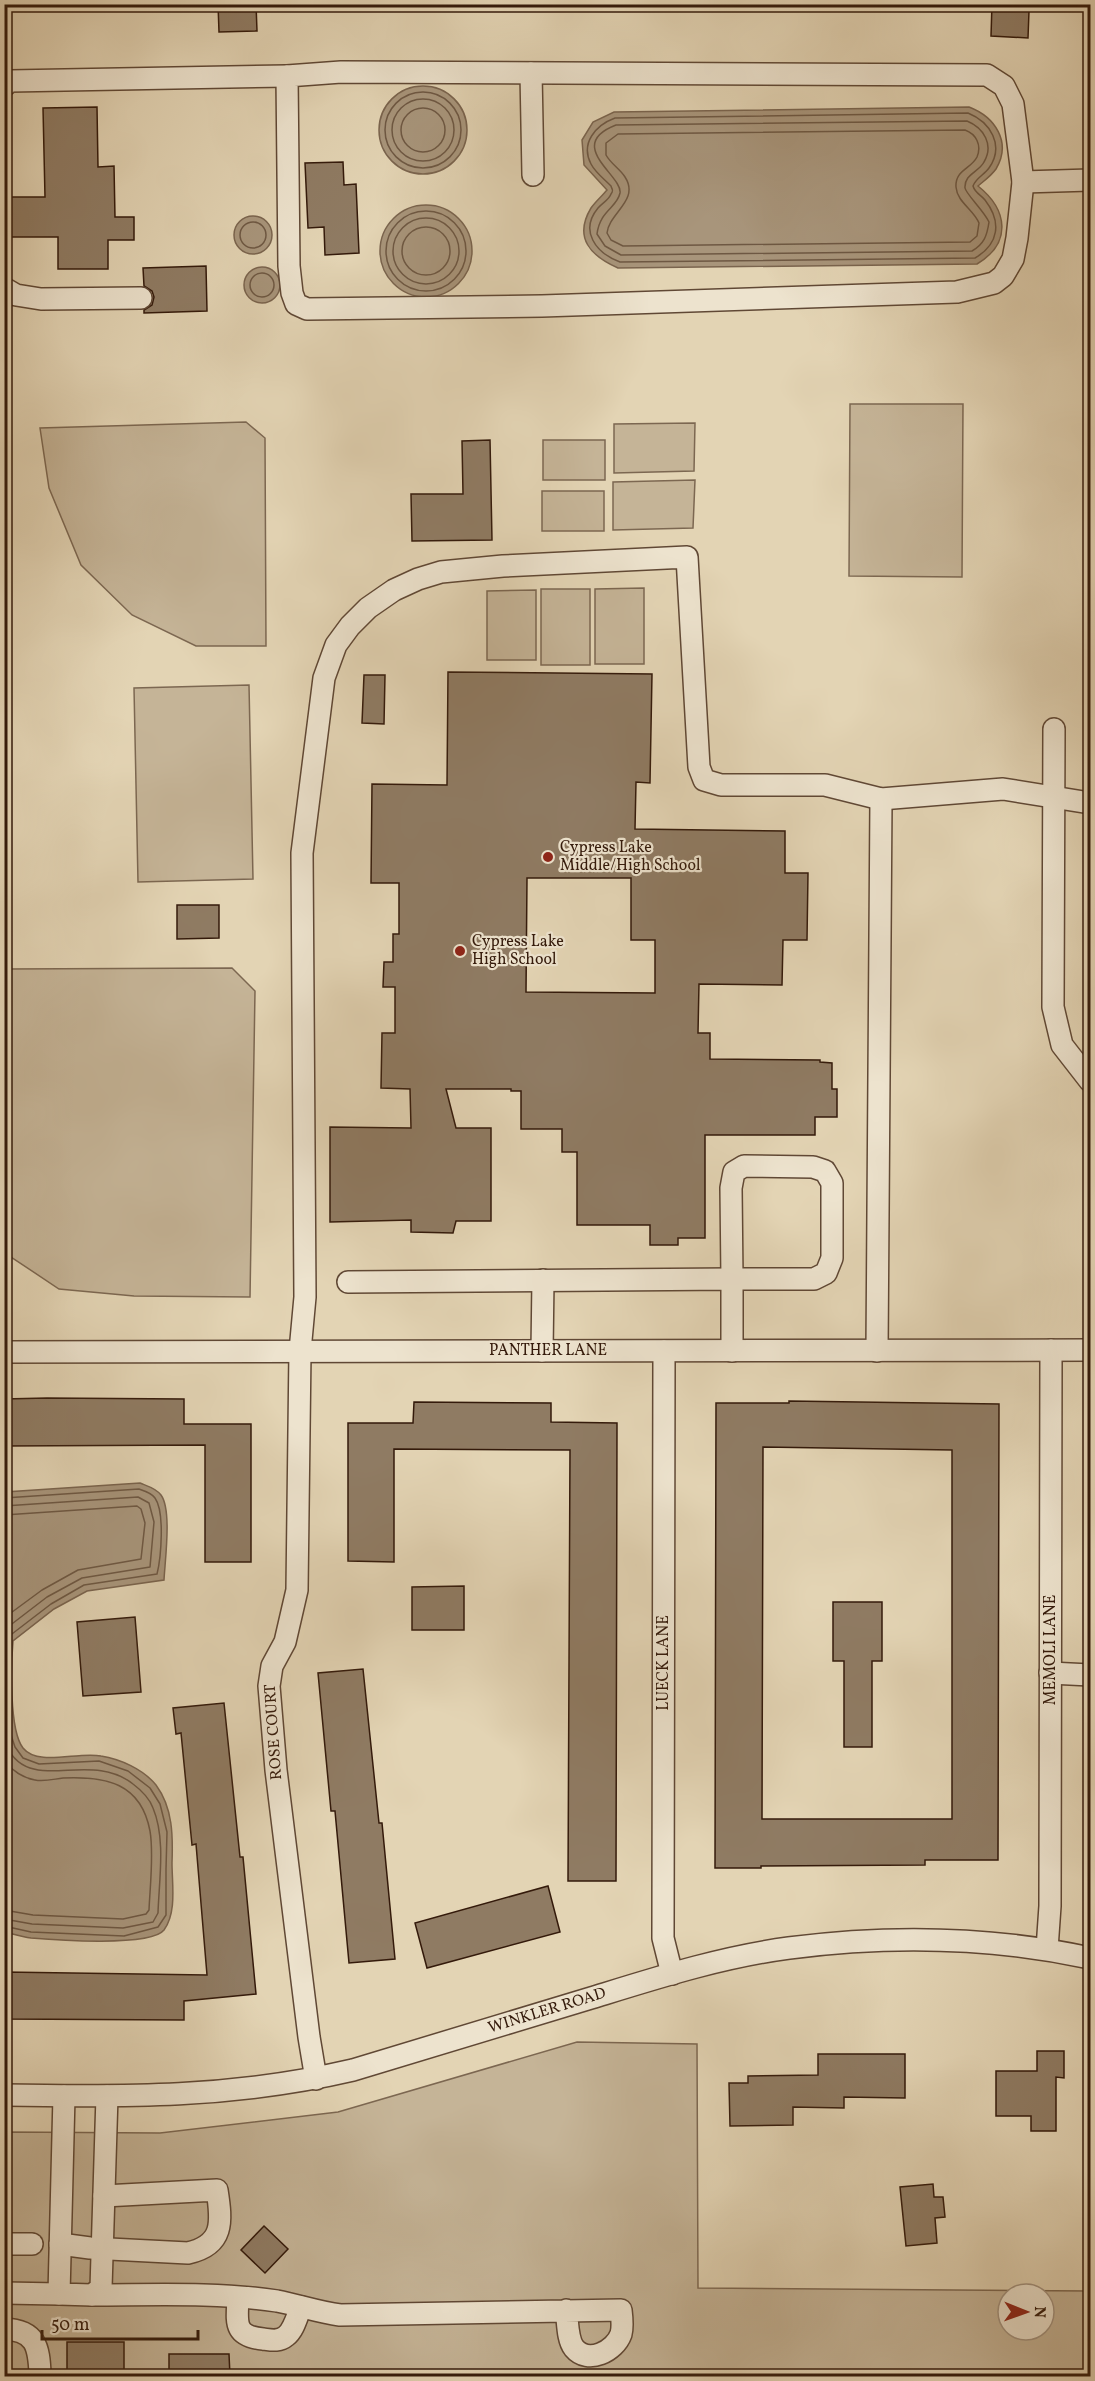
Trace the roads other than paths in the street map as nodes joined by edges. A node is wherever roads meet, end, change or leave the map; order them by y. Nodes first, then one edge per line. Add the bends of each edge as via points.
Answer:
1 (531, 73) junction
2 (287, 76) junction
3 (4, 86) edge
4 (532, 175) dead end
5 (1090, 180) edge
6 (1023, 182) junction
7 (8, 295) edge
8 (141, 298) dead end
9 (1054, 729) dead end
10 (1054, 798) junction
11 (882, 799) junction
12 (1090, 803) edge
13 (1090, 1081) edge
14 (732, 1279) junction
15 (543, 1280) junction
16 (348, 1282) dead end
17 (1051, 1350) junction
18 (1090, 1350) edge
19 (300, 1351) junction
20 (542, 1351) junction
21 (664, 1351) junction
22 (732, 1351) junction
23 (877, 1351) junction
24 (4, 1353) edge
25 (1050, 1673) junction
26 (1090, 1675) edge
27 (1047, 1949) junction
28 (1090, 1958) edge
29 (672, 1974) junction
30 (316, 2079) junction
31 (4, 2095) edge
32 (64, 2096) junction
33 (107, 2096) junction
34 (104, 2196) junction
35 (4, 2244) edge
36 (32, 2244) dead end
37 (60, 2244) junction
38 (103, 2248) junction
39 (4, 2293) edge
40 (59, 2294) junction
41 (92, 2295) junction
42 (238, 2298) junction
43 (301, 2307) junction
44 (566, 2310) dead end
45 (4, 2329) edge
46 (40, 2374) dead end

1 - 2 street via 341,72
1 - 4 street
1 - 6 street via 987,75 1004,86 1013,104
2 - 3 street via 10,81
2 - 6 street via 289,266 296,304 307,309 542,306 975,289 1003,276 1013,259
5 - 6 street
7 - 8 street via 41,299
9 - 10 street
10 - 11 street via 1003,789
10 - 12 street
10 - 13 street via 1053,1007 1062,1045
11 - 19 street, ROSE COURT via 825,785 722,785 704,780 699,767 687,557 441,572 394,590 368,608 336,645 324,678 302,853 305,1297
11 - 23 street
14 - 14 street via 814,1279 826,1273 832,1258 832,1183 825,1171 813,1167 744,1166 734,1172
14 - 15 street
14 - 22 street
15 - 16 street
15 - 20 street
17 - 18 street, PANTHER LANE
17 - 23 street, PANTHER LANE
17 - 25 street, MEMOLI LANE
19 - 20 street, PANTHER LANE
19 - 24 street, PANTHER LANE
19 - 30 street, ROSE COURT via 297,1590 285,1642 272,1666 269,1686 276,1770
20 - 21 street, PANTHER LANE
21 - 22 street, PANTHER LANE
21 - 29 street, LUECK LANE via 663,1938
22 - 23 street, PANTHER LANE
25 - 26 street
25 - 27 street, MEMOLI LANE
27 - 28 street, WINKLER ROAD
27 - 29 street, WINKLER ROAD via 990,1942 855,1942 730,1958
29 - 30 street, WINKLER ROAD
30 - 33 street, WINKLER ROAD via 212,2093
31 - 32 street, WINKLER ROAD
32 - 33 street, WINKLER ROAD
32 - 37 street
33 - 34 street
34 - 38 street
34 - 38 street via 217,2190 220,2225 213,2243 195,2251
35 - 36 street
37 - 38 street
37 - 40 street
38 - 41 street via 101,2288
39 - 40 street
40 - 41 street
41 - 42 street
42 - 43 street
42 - 43 street via 239,2326 245,2336 252,2338 275,2341 287,2336
43 - 44 street via 340,2314
45 - 46 street via 31,2337 39,2353

